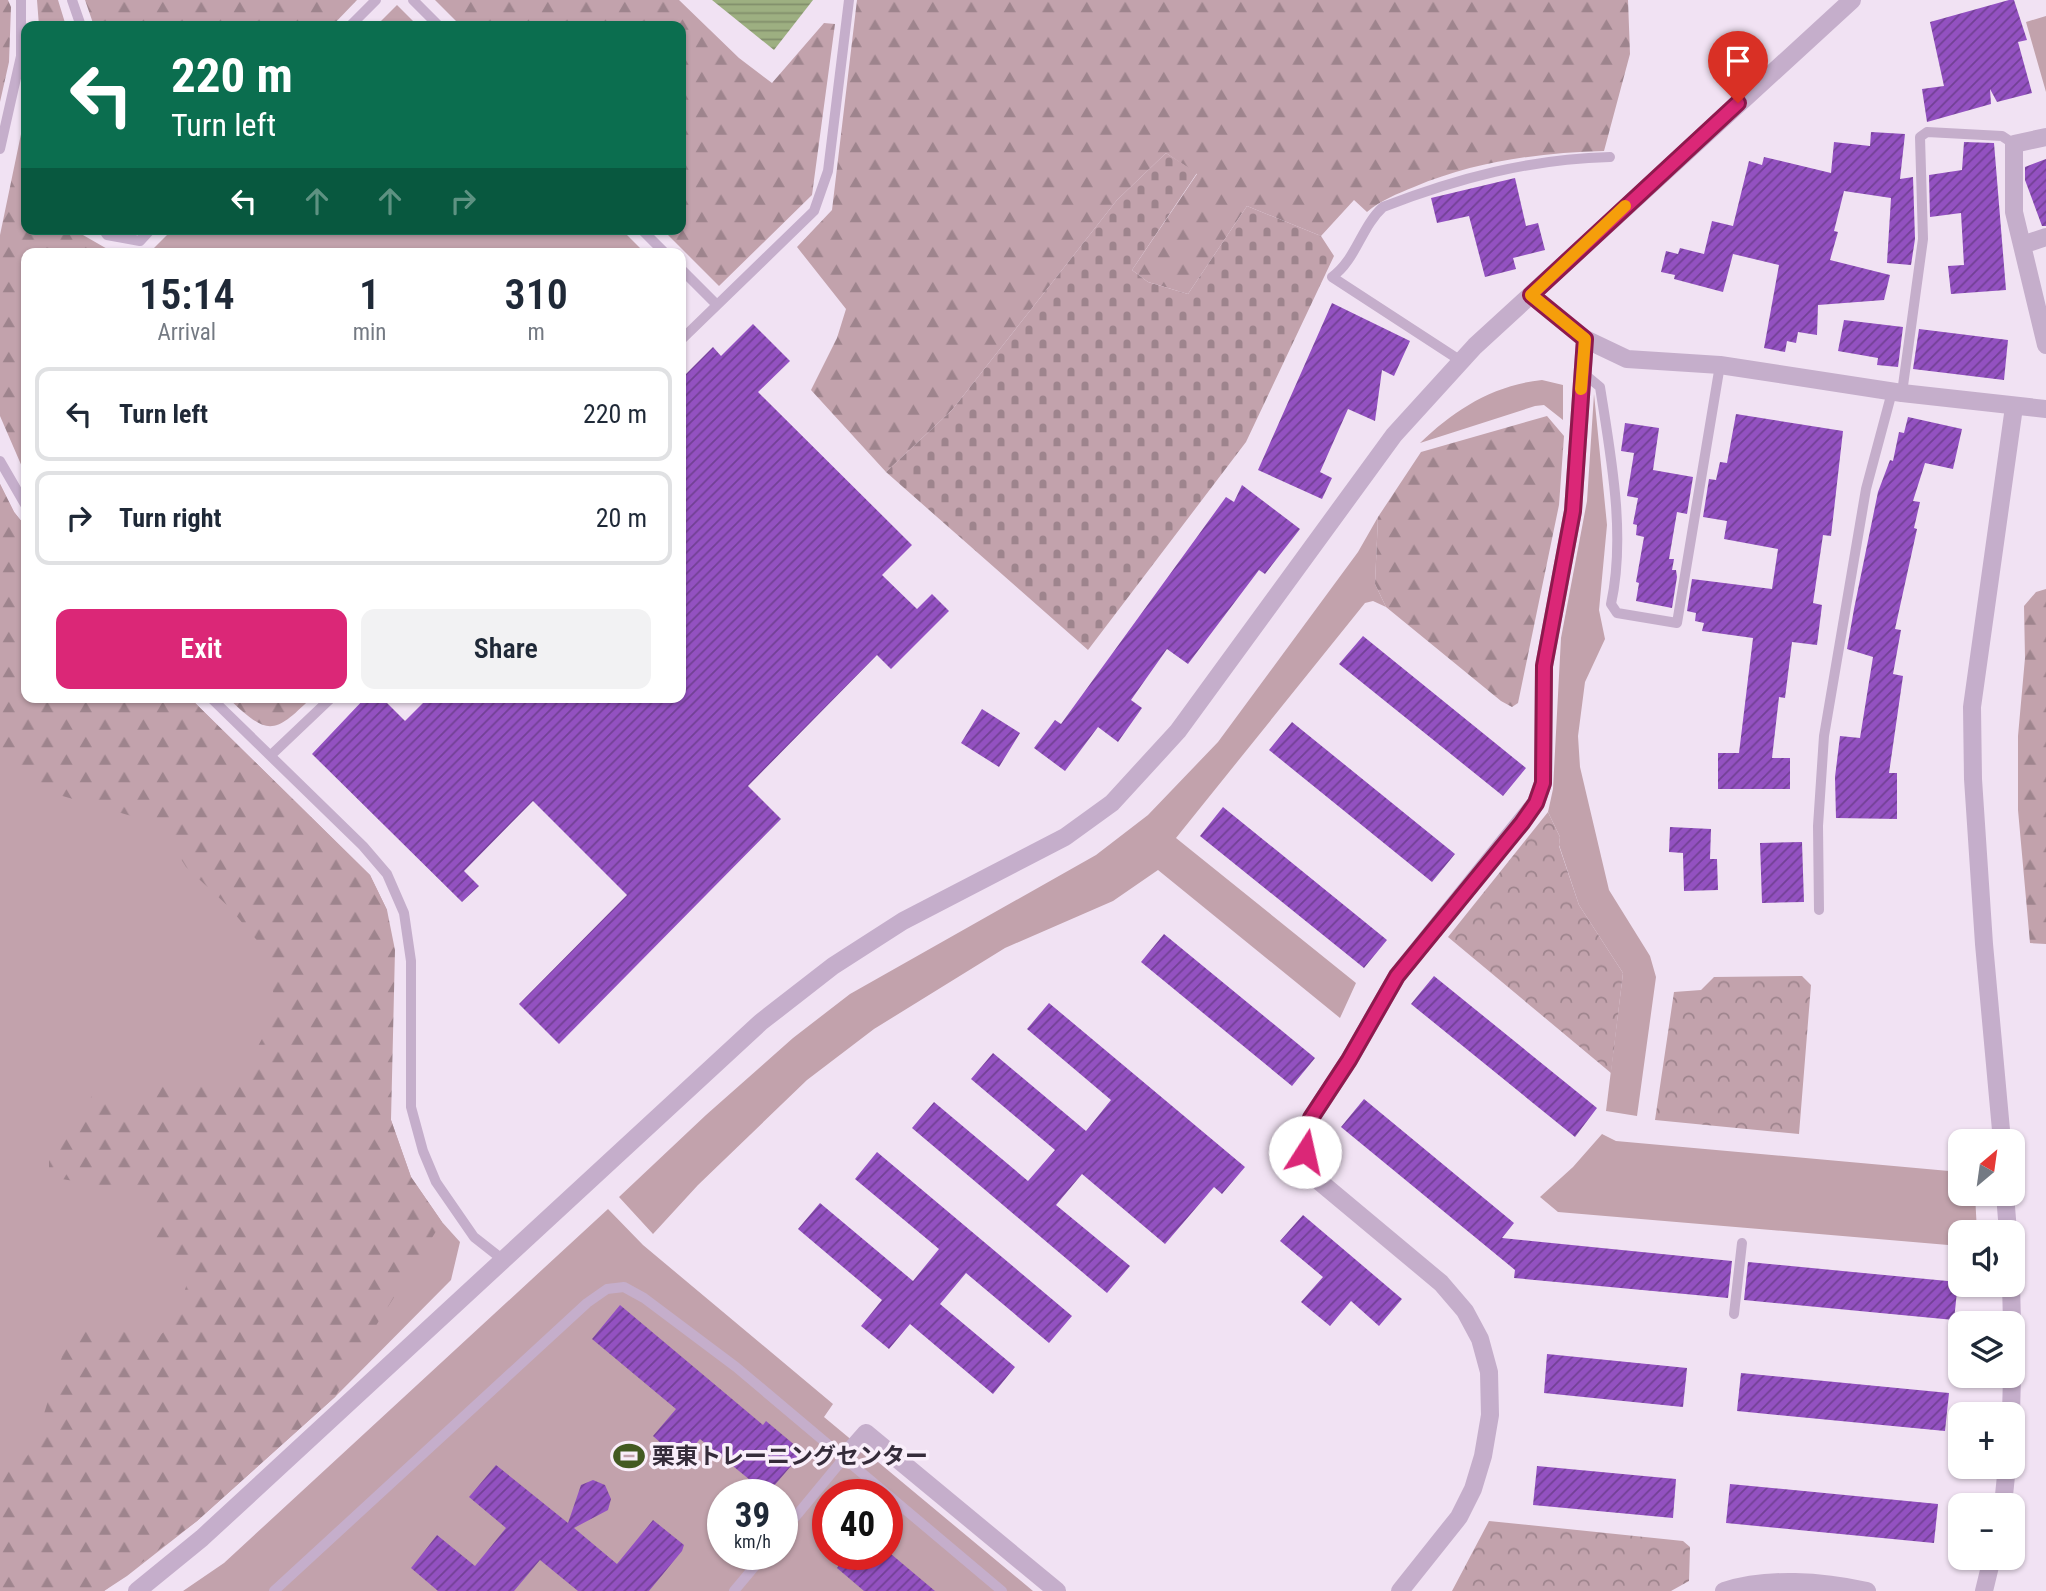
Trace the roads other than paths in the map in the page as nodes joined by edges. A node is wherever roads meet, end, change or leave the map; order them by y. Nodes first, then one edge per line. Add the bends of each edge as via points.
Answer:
1 (21, 0) edge
2 (72, 0) edge
3 (376, 0) edge
4 (413, 0) edge
5 (849, 0) edge
6 (1852, 0) edge
7 (79, 21) edge
8 (355, 21) edge
9 (434, 21) edge
10 (2046, 137) edge
11 (2014, 144) junction
12 (0, 149) edge
13 (1610, 157) dead end
14 (107, 235) edge
15 (146, 235) edge
16 (647, 235) edge
17 (2046, 237) edge
18 (2022, 246) junction
19 (660, 248) edge
20 (686, 274) edge
21 (1531, 295) junction
22 (716, 304) junction
23 (686, 335) edge
24 (1585, 339) junction
25 (2046, 345) edge
26 (1461, 361) junction
27 (1720, 365) junction
28 (1582, 372) junction
29 (1897, 393) junction
30 (2014, 407) junction
31 (2046, 409) edge
32 (0, 461) edge
33 (21, 497) edge
34 (216, 703) edge
35 (326, 703) edge
36 (271, 754) junction
37 (1819, 910) dead end
38 (2001, 1129) edge
39 (1742, 1243) dead end
40 (502, 1259) junction
41 (1734, 1314) dead end
42 (844, 1458) junction
43 (798, 1514) edge
44 (752, 1570) edge
45 (1989, 1570) edge
46 (137, 1591) edge
47 (274, 1591) edge
48 (734, 1591) edge
49 (1002, 1591) edge
50 (1057, 1591) edge
51 (1400, 1591) edge
52 (1724, 1591) edge
53 (1867, 1591) edge
54 (1984, 1591) edge

1 - 12 lane via 21,56
2 - 7 lane
3 - 8 lane
4 - 9 lane
5 - 22 lane via 828,170 814,211
6 - 21 street
10 - 11 street
11 - 18 street via 2014,212
11 - 29 lane via 2002,136 1927,132 1920,137 1923,239
13 - 26 lane via 1490,170 1383,207 1371,218 1343,269 1332,277
14 - 15 lane via 140,241
16 - 19 lane
17 - 18 street
18 - 25 street
20 - 22 lane
21 - 24 street
21 - 26 street
22 - 23 lane
24 - 27 street via 1627,359
24 - 28 street
26 - 40 street via 1394,435 1178,731 1112,803 1065,836 903,921 833,966 761,1022
27 - 28 lane via 1677,623 1617,613 1611,604 1618,551 1605,419 1600,387
27 - 29 street
28 - 51 street via 1573,511 1544,666 1543,783 1536,803 1397,976 1311,1118 1305,1136 1305,1152 1320,1182 1441,1283 1465,1311 1480,1339 1489,1372 1490,1415 1473,1489 1459,1517
29 - 30 street
29 - 37 lane via 1866,489 1824,736
30 - 31 street
30 - 38 street via 1972,707 1983,930
32 - 33 lane
34 - 36 lane
35 - 36 lane
36 - 40 lane via 387,874 404,913 411,961 411,1107 423,1151 436,1182 474,1237
39 - 41 lane
40 - 46 street via 202,1538
42 - 43 lane
42 - 47 lane via 736,1367 644,1298 624,1287 607,1289
42 - 49 lane
42 - 50 street via 866,1433
44 - 48 lane
45 - 54 street
52 - 53 street via 1775,1583 1816,1583

